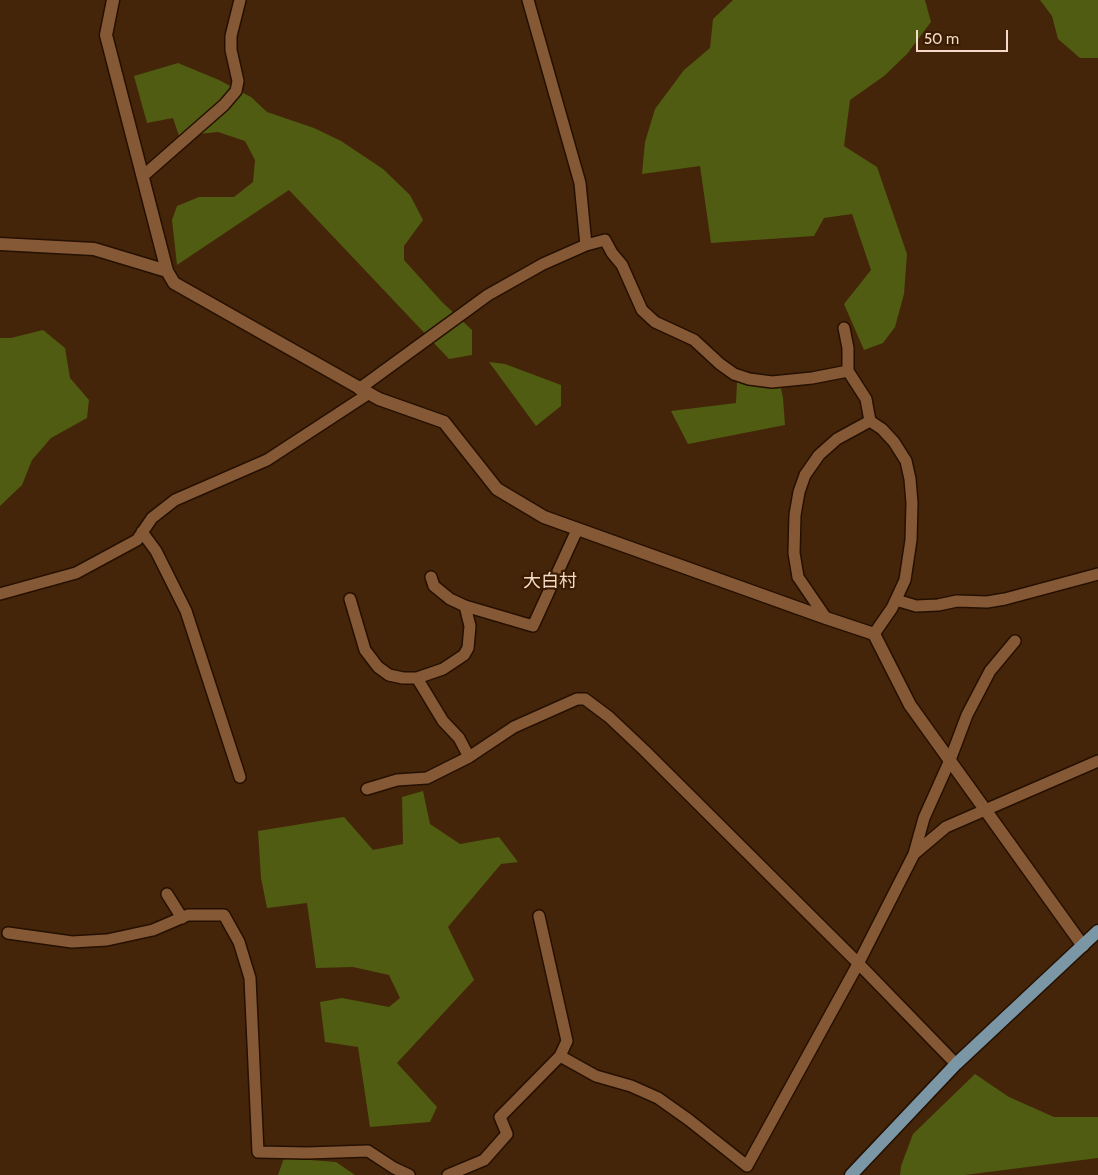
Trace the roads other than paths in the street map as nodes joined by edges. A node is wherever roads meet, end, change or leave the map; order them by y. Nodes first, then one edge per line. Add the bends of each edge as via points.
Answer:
1 (113, 0) edge
2 (240, 0) edge
3 (528, 0) edge
4 (143, 176) junction
5 (0, 244) edge
6 (586, 245) junction
7 (167, 271) junction
8 (844, 328) dead end
9 (848, 371) junction
10 (364, 391) junction
11 (870, 421) junction
12 (578, 530) junction
13 (142, 532) junction
14 (1098, 574) edge
15 (431, 578) dead end
16 (0, 594) edge
17 (350, 599) dead end
18 (896, 600) junction
19 (465, 606) junction
20 (826, 618) junction
21 (874, 634) junction
22 (1016, 640) dead end
23 (417, 678) junction
24 (469, 757) junction
25 (950, 760) junction
26 (1098, 761) edge
27 (240, 777) dead end
28 (367, 789) dead end
29 (986, 811) junction
30 (914, 854) junction
31 (167, 894) dead end
32 (538, 916) dead end
33 (182, 918) junction
34 (1098, 931) edge
35 (8, 933) dead end
36 (1082, 946) junction
37 (858, 964) junction
38 (560, 1056) junction
39 (956, 1064) junction
40 (409, 1175) edge
41 (448, 1175) edge
42 (851, 1175) edge

1 - 4 street via 106,35
2 - 4 street via 231,36 238,81 236,91
3 - 6 street via 580,183
4 - 7 street
5 - 7 street via 94,249
6 - 9 street via 605,240 622,264 642,310 655,322 694,340 734,374 772,382
6 - 10 street via 543,264 488,295
7 - 10 street via 174,283
8 - 9 street
9 - 11 street via 866,399
10 - 12 street via 444,422 496,489 544,517
10 - 13 street via 267,460 175,500 152,518
11 - 18 street via 894,442 906,461 910,480 911,540 905,580
11 - 20 street via 837,439 819,455 805,475 799,492 794,554 798,577
12 - 19 street via 533,626
12 - 20 street
13 - 16 street via 136,540 76,573
13 - 27 street via 156,551 186,611
14 - 18 street via 987,602 957,601 916,606
15 - 19 street via 434,586
17 - 23 street via 365,650 378,667 389,675
18 - 21 street
19 - 23 street via 470,626 464,655 443,669
20 - 21 street
21 - 25 street via 910,706
22 - 25 street via 990,672 967,715
23 - 24 street
24 - 28 street via 427,778 397,780
24 - 37 street via 514,727 577,699 585,699 637,743
25 - 29 street
25 - 30 street via 924,818
26 - 29 street
29 - 30 street via 946,827
29 - 36 street
30 - 37 street
31 - 33 street
32 - 38 street via 567,1041
33 - 35 street via 153,930 108,940 72,942
33 - 40 street via 188,915 224,915 239,942 250,978 258,1152 368,1150
34 - 36 main road
36 - 39 main road
37 - 38 street via 747,1166 658,1098 596,1076
37 - 39 street
38 - 41 street via 500,1116 506,1134 484,1160
39 - 42 main road

